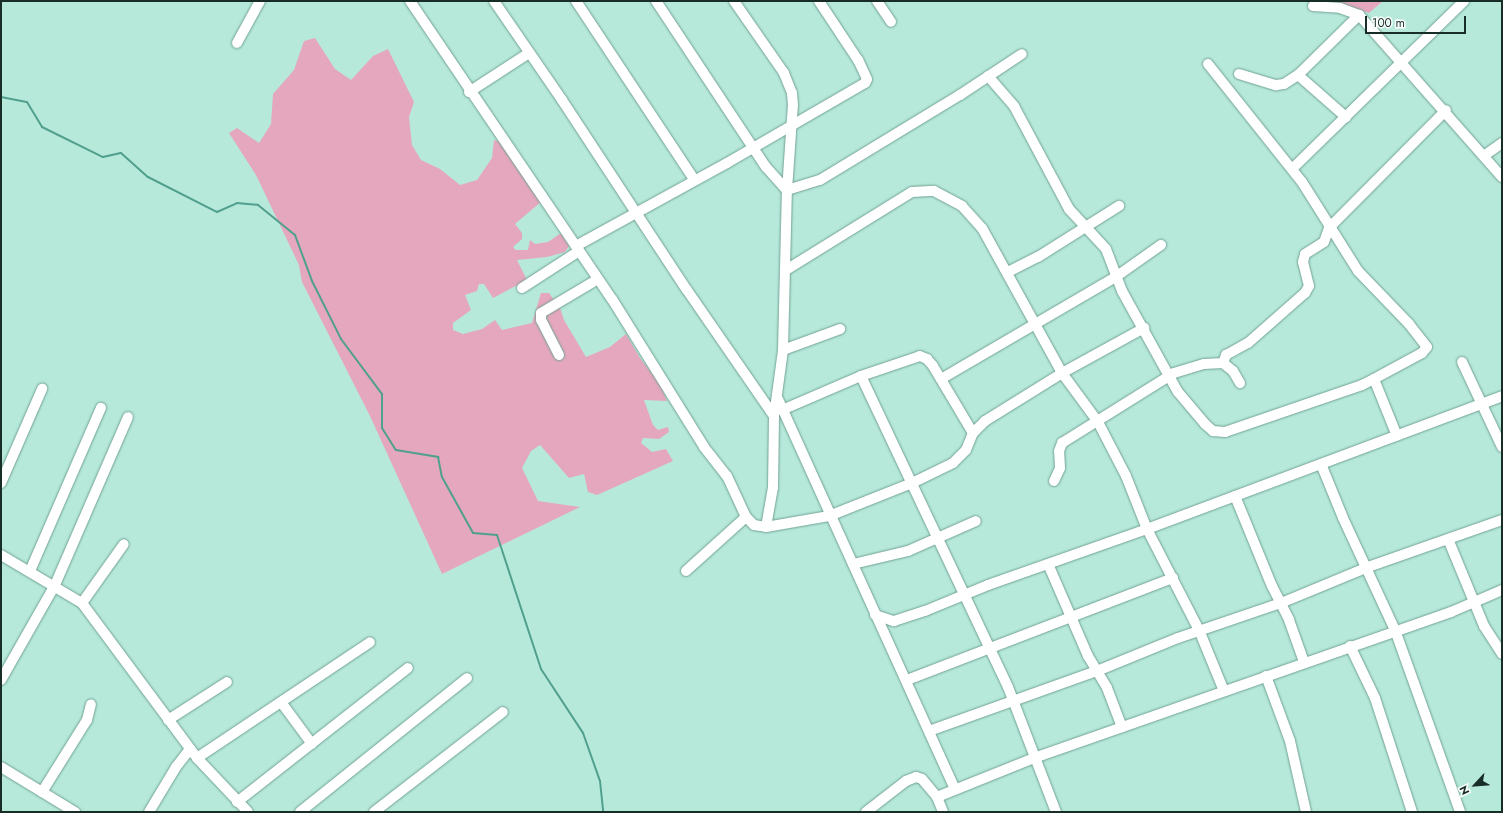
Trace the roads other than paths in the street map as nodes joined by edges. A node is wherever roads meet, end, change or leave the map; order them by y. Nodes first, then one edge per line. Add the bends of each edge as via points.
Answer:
1 (260, 1) edge
2 (410, 1) edge
3 (494, 1) edge
4 (576, 1) edge
5 (656, 1) edge
6 (734, 1) edge
7 (819, 1) edge
8 (876, 1) edge
9 (1464, 1) edge
10 (1313, 6) dead end
11 (1359, 15) junction
12 (891, 22) dead end
13 (237, 43) dead end
14 (529, 52) junction
15 (1022, 54) dead end
16 (1208, 64) dead end
17 (1400, 64) junction
18 (1239, 74) dead end
19 (1298, 75) junction
20 (988, 76) junction
21 (469, 92) junction
22 (1446, 110) junction
23 (1346, 117) junction
24 (791, 127) junction
25 (1502, 143) edge
26 (754, 148) junction
27 (1485, 155) junction
28 (1293, 168) junction
29 (1502, 177) edge
30 (694, 179) junction
31 (787, 190) junction
32 (1119, 206) dead end
33 (635, 212) junction
34 (1076, 217) junction
35 (1087, 226) junction
36 (1329, 228) junction
37 (1075, 232) junction
38 (1161, 245) dead end
39 (577, 248) junction
40 (786, 270) junction
41 (1008, 272) junction
42 (1117, 276) junction
43 (598, 279) junction
44 (522, 288) dead end
45 (1036, 322) junction
46 (1144, 328) junction
47 (840, 329) dead end
48 (783, 350) junction
49 (559, 355) dead end
50 (1462, 362) dead end
51 (1223, 363) junction
52 (1062, 373) junction
53 (862, 376) junction
54 (1169, 376) junction
55 (942, 379) junction
56 (1374, 379) junction
57 (1240, 383) dead end
58 (42, 389) dead end
59 (1502, 396) edge
60 (1482, 402) junction
61 (101, 408) dead end
62 (778, 413) junction
63 (128, 417) dead end
64 (1098, 422) junction
65 (973, 433) junction
66 (1397, 436) junction
67 (1502, 447) edge
68 (1321, 464) junction
69 (1054, 481) dead end
70 (1, 483) edge
71 (910, 484) junction
72 (1235, 496) junction
73 (829, 516) junction
74 (746, 517) junction
75 (1502, 520) edge
76 (976, 521) dead end
77 (766, 527) junction
78 (1147, 529) junction
79 (936, 539) junction
80 (1448, 539) junction
81 (124, 544) dead end
82 (1, 555) edge
83 (853, 564) junction
84 (1048, 564) junction
85 (1368, 567) junction
86 (30, 571) junction
87 (686, 571) dead end
88 (1173, 578) junction
89 (55, 585) junction
90 (1502, 590) edge
91 (964, 595) junction
92 (1474, 601) junction
93 (82, 603) junction
94 (1281, 603) junction
95 (875, 615) junction
96 (1073, 618) junction
97 (1199, 630) junction
98 (1395, 630) junction
99 (370, 642) dead end
100 (1350, 646) junction
101 (989, 648) junction
102 (1502, 654) edge
103 (1304, 662) junction
104 (408, 668) dead end
105 (1097, 671) junction
106 (3, 673) edge
107 (1266, 676) junction
108 (467, 678) dead end
109 (907, 680) junction
110 (227, 682) dead end
111 (1224, 692) junction
112 (281, 702) junction
113 (1014, 702) junction
114 (92, 704) dead end
115 (503, 712) dead end
116 (168, 720) junction
117 (1122, 727) junction
118 (929, 731) junction
119 (312, 744) junction
120 (190, 749) junction
121 (197, 758) junction
122 (1034, 758) junction
123 (1, 767) edge
124 (956, 789) junction
125 (42, 792) junction
126 (937, 797) junction
127 (237, 802) junction
128 (75, 812) edge
129 (149, 812) edge
130 (248, 812) edge
131 (300, 812) edge
132 (374, 812) edge
133 (866, 812) edge
134 (943, 812) edge
135 (1056, 812) edge
136 (1306, 812) edge
137 (1412, 812) edge
138 (1460, 812) edge

1 - 13 street
2 - 21 street
3 - 14 street
4 - 30 street
5 - 26 street
6 - 24 street via 790,84 793,105
7 - 24 street via 858,60 867,81
8 - 12 street
9 - 17 street
10 - 11 street via 1340,8
11 - 17 street
11 - 19 street
14 - 21 street
14 - 33 street
15 - 20 street
16 - 28 street
17 - 22 street
17 - 23 street
18 - 19 street via 1276,85 1284,84
19 - 23 street
20 - 31 street via 820,180
20 - 34 street via 1012,102
21 - 39 street via 493,121
22 - 27 street
22 - 36 street
23 - 28 street
24 - 26 street
24 - 31 street
25 - 27 street
26 - 30 street
26 - 31 street via 777,182
27 - 29 street
28 - 36 street
30 - 33 street
31 - 40 street
32 - 35 street
33 - 39 street
33 - 62 street
34 - 35 street
34 - 37 street
35 - 37 street
35 - 42 street via 1106,249
36 - 51 street via 1324,242 1303,258 1308,290 1248,343 1226,355
36 - 56 street via 1368,284 1409,324 1427,347 1422,353
37 - 41 street via 1038,257
38 - 42 street
39 - 43 street
39 - 44 street
40 - 41 street via 912,192 924,190 934,191 962,206 982,228
40 - 48 street
41 - 45 street
42 - 45 street
42 - 46 street via 1122,291
43 - 49 street via 541,313 541,320
43 - 74 street via 694,427 704,447 727,476
45 - 52 street
45 - 55 street
46 - 52 street
46 - 54 street
47 - 48 street
48 - 62 street via 777,397
50 - 60 street
51 - 54 street via 1193,366
51 - 57 street via 1233,371
52 - 64 street
52 - 65 street via 985,421
53 - 55 street via 920,356 927,359
53 - 62 street
53 - 71 street
54 - 56 street via 1194,413 1219,433
54 - 64 street
55 - 65 street
56 - 66 street
58 - 70 street
59 - 60 street
60 - 66 street
60 - 67 street
61 - 86 street
62 - 73 street
62 - 77 street via 774,473
63 - 89 street
64 - 69 street via 1062,443 1059,451 1060,468
64 - 78 street via 1126,476
65 - 71 street via 966,450 953,463
66 - 68 street
68 - 72 street
68 - 85 street via 1343,518
71 - 73 street
71 - 79 street
72 - 78 street
72 - 94 street
73 - 77 street
73 - 83 street
74 - 77 street via 754,525
74 - 87 street
75 - 80 street
76 - 79 street
78 - 84 street
78 - 88 street
79 - 83 street via 908,551
79 - 91 street
80 - 85 street
80 - 92 street
81 - 93 street
82 - 86 street
83 - 95 street
84 - 91 street
84 - 96 street
85 - 94 street
85 - 98 street
86 - 89 street
88 - 96 street
88 - 97 street
89 - 93 street
89 - 106 street
90 - 92 street
91 - 95 street via 899,620 887,620
91 - 101 street
92 - 98 street via 1451,612
92 - 102 street via 1484,626
93 - 116 street
94 - 97 street
94 - 103 street
95 - 109 street
96 - 101 street
96 - 105 street
97 - 105 street
97 - 111 street
98 - 100 street
98 - 138 street
99 - 112 street
100 - 103 street
100 - 137 street via 1375,698
101 - 109 street
101 - 113 street
103 - 107 street
104 - 119 street
105 - 113 street
105 - 117 street via 1107,688
107 - 111 street
107 - 136 street via 1290,741
108 - 131 street
109 - 118 street
110 - 116 street
111 - 117 street
112 - 119 street
112 - 121 street
113 - 118 street
113 - 122 street
114 - 125 street via 91,712 74,744
115 - 132 street
116 - 120 street
117 - 122 street
118 - 124 street
119 - 127 street
120 - 121 street
120 - 129 street
121 - 127 street
122 - 124 street
122 - 135 street
123 - 125 street
124 - 126 street
125 - 128 street
126 - 133 street via 922,779 911,778
126 - 134 street
127 - 130 street

